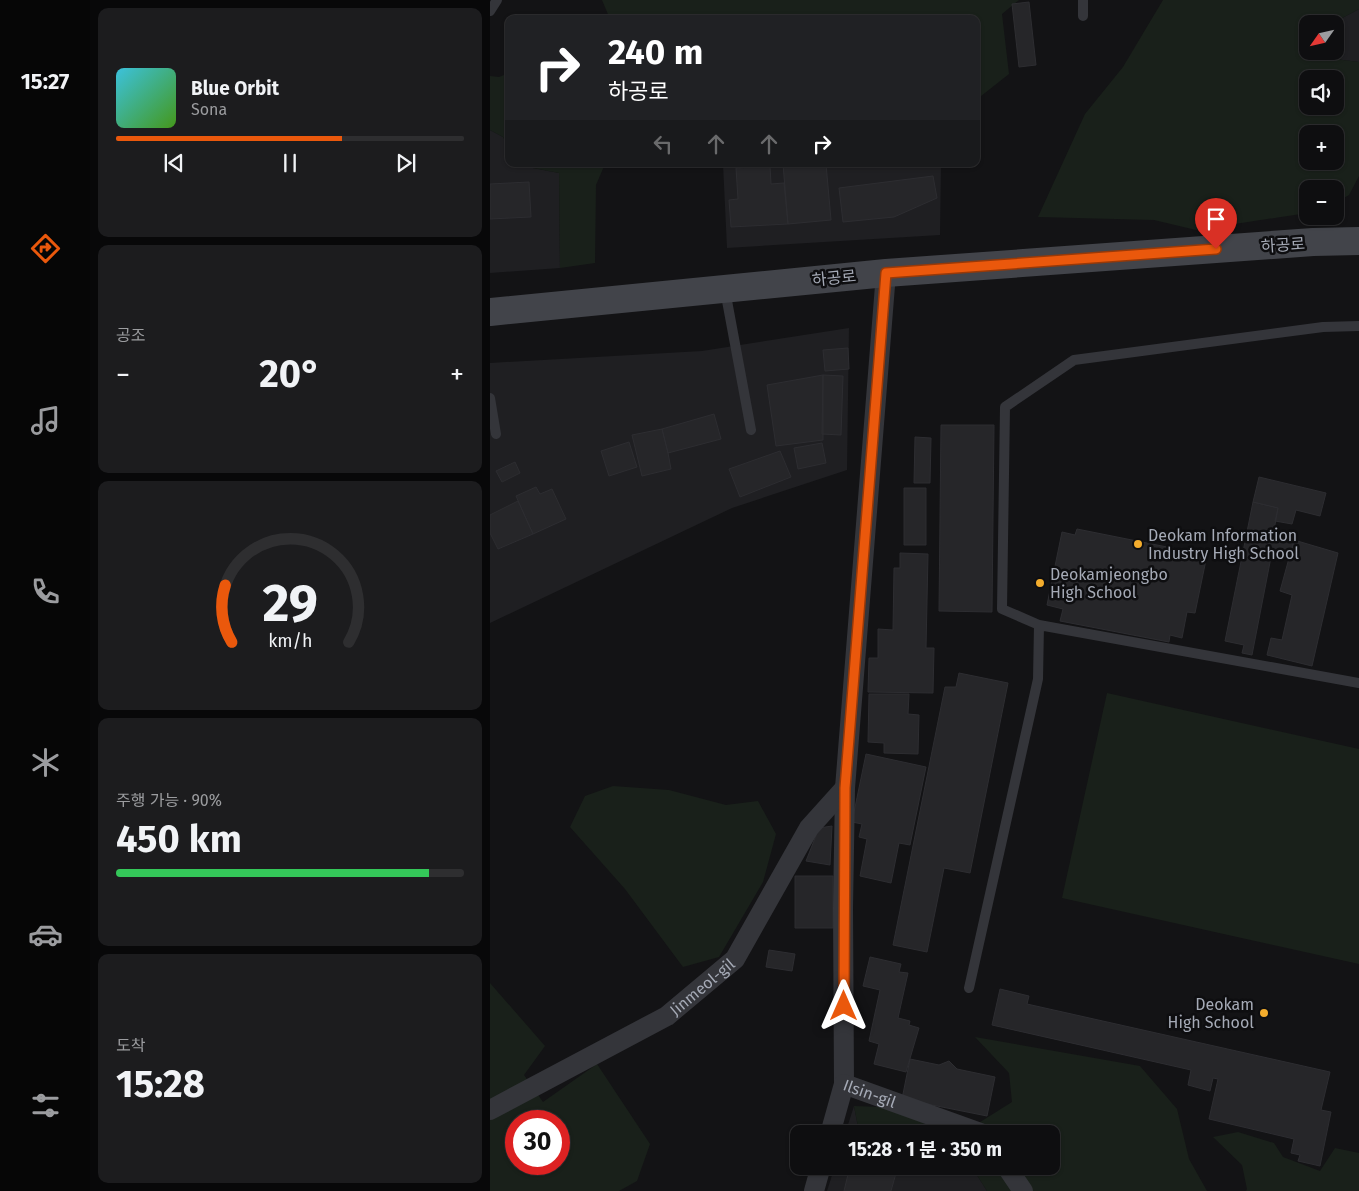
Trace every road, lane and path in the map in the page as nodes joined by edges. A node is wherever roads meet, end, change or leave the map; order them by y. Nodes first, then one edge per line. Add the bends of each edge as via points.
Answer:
1 (497, 0) edge
2 (1083, 0) edge
3 (490, 11) edge
4 (1083, 16) dead end
5 (1359, 232) edge
6 (1359, 241) edge
7 (1313, 242) junction
8 (886, 273) junction
9 (724, 289) junction
10 (490, 312) edge
11 (1359, 326) edge
12 (490, 398) edge
13 (752, 430) dead end
14 (496, 434) dead end
15 (1039, 625) junction
16 (1359, 683) edge
17 (845, 788) junction
18 (969, 988) dead end
19 (844, 1084) junction
20 (490, 1110) edge
21 (833, 1125) edge
22 (958, 1125) edge
23 (818, 1175) edge
24 (1012, 1175) edge
25 (814, 1191) edge
26 (1023, 1191) edge

1 - 3 lane
2 - 4 lane
5 - 7 main road
6 - 7 main road, 하공로
7 - 8 main road, 하공로
8 - 9 main road, 하공로
8 - 17 street, Ilsin-gil
9 - 10 main road, 하공로
9 - 13 lane
11 - 15 lane via 1323,327 1074,360 1005,407 1002,609
12 - 14 lane
15 - 16 lane
15 - 18 lane via 1038,679
17 - 19 street, Ilsin-gil
17 - 20 street, Jinmeol-gil via 809,828 735,959 667,1016
19 - 21 street
19 - 22 street, Ilsin-gil
23 - 25 street
24 - 26 street

